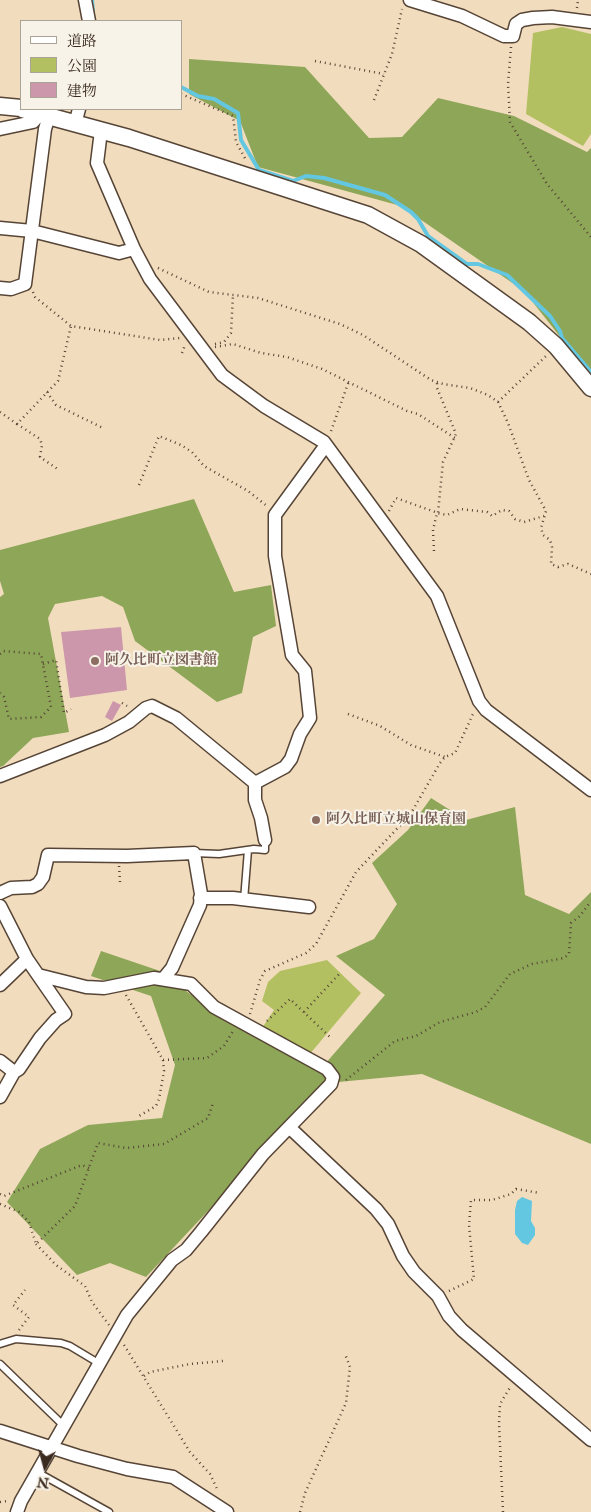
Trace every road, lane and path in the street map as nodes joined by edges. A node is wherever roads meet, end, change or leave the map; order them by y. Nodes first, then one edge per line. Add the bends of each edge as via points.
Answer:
1 (85, 0) edge
2 (405, 0) edge
3 (410, 0) edge
4 (89, 20) edge
5 (591, 22) edge
6 (512, 36) junction
7 (315, 61) dead end
8 (384, 74) junction
9 (182, 94) edge
10 (374, 100) dead end
11 (0, 106) edge
12 (20, 109) edge
13 (26, 110) edge
14 (45, 115) junction
15 (77, 116) edge
16 (0, 129) edge
17 (101, 132) junction
18 (250, 177) junction
19 (0, 228) edge
20 (32, 232) junction
21 (591, 237) edge
22 (134, 249) junction
23 (144, 269) junction
24 (25, 284) junction
25 (0, 288) edge
26 (233, 295) junction
27 (71, 326) junction
28 (187, 338) dead end
29 (556, 346) junction
30 (349, 381) junction
31 (437, 383) junction
32 (591, 388) edge
33 (47, 392) junction
34 (498, 402) junction
35 (0, 412) edge
36 (17, 424) junction
37 (103, 428) dead end
38 (455, 438) junction
39 (325, 443) junction
40 (59, 470) dead end
41 (138, 485) dead end
42 (437, 513) junction
43 (275, 515) junction
44 (544, 516) junction
45 (382, 520) junction
46 (434, 551) dead end
47 (591, 574) edge
48 (0, 654) edge
49 (42, 664) junction
50 (0, 693) edge
51 (479, 701) junction
52 (122, 703) dead end
53 (127, 706) dead end
54 (71, 709) dead end
55 (348, 714) dead end
56 (445, 757) junction
57 (0, 776) edge
58 (255, 783) junction
59 (591, 790) edge
60 (265, 840) joint
61 (248, 850) junction
62 (194, 853) junction
63 (0, 892) edge
64 (200, 898) junction
65 (244, 900) junction
66 (591, 901) edge
67 (0, 906) edge
68 (309, 907) dead end
69 (27, 960) junction
70 (341, 972) dead end
71 (38, 975) junction
72 (164, 979) junction
73 (121, 984) junction
74 (0, 985) edge
75 (304, 1012) junction
76 (247, 1024) junction
77 (234, 1028) dead end
78 (261, 1032) junction
79 (332, 1039) dead end
80 (163, 1060) junction
81 (0, 1061) edge
82 (14, 1072) junction
83 (345, 1080) dead end
84 (0, 1098) edge
85 (213, 1103) dead end
86 (139, 1116) dead end
87 (290, 1127) junction
88 (90, 1168) junction
89 (540, 1193) dead end
90 (0, 1194) edge
91 (0, 1204) edge
92 (36, 1244) junction
93 (25, 1290) dead end
94 (438, 1296) junction
95 (116, 1334) junction
96 (14, 1340) junction
97 (0, 1344) edge
98 (345, 1354) dead end
99 (223, 1361) dead end
100 (0, 1364) edge
101 (100, 1364) junction
102 (144, 1376) junction
103 (518, 1377) junction
104 (64, 1426) junction
105 (0, 1431) edge
106 (591, 1440) edge
107 (51, 1448) junction
108 (37, 1472) junction
109 (225, 1511) edge
110 (17, 1512) edge
111 (109, 1512) edge
112 (300, 1512) edge
113 (503, 1512) edge

1 - 4 street
2 - 8 path
3 - 6 street via 462,16 504,36
5 - 6 street via 552,17 528,19 516,24
6 - 21 path via 508,84 510,122 547,184
7 - 8 path
8 - 10 path
9 - 18 path via 233,116 236,142 252,171
11 - 12 street
13 - 14 street
14 - 15 street
14 - 16 street via 33,122
14 - 20 street
15 - 17 street
17 - 18 street
17 - 22 street via 97,163
18 - 29 street via 360,212 393,227 500,299
19 - 20 street
20 - 22 street via 119,253
20 - 24 street
22 - 23 street
23 - 26 path via 157,267 198,288
23 - 39 street via 222,375 264,406
24 - 25 street via 11,289
24 - 27 path via 30,285 35,297
26 - 30 path via 231,333 224,342 209,346 234,344 287,357
26 - 31 path via 258,298 340,324 363,335
27 - 28 path via 160,340
27 - 33 path via 58,381
29 - 32 street
29 - 34 path
30 - 38 path via 418,414
30 - 39 path
31 - 34 path via 470,388
31 - 38 path via 455,429
33 - 36 path
33 - 37 path via 56,405
34 - 44 path via 529,480 546,511
35 - 36 path
36 - 40 path via 40,439 40,457
38 - 42 path via 443,462
39 - 43 street
39 - 45 street
41 - 43 path via 159,436 192,452 204,466 248,491
42 - 44 path via 447,515 460,509 487,512 492,516 502,510 524,522
42 - 45 path via 396,498
42 - 46 path via 433,530
43 - 58 street via 275,556 292,655 305,671 310,718 285,767
44 - 47 path via 541,528 552,547 551,564 558,567 568,564
45 - 51 street via 437,596
48 - 49 path via 3,651 41,654
49 - 50 path via 51,707 41,717 9,719
49 - 54 path via 56,660 64,713
51 - 56 path via 455,753
51 - 59 street via 486,710
52 - 53 path
55 - 56 path
56 - 76 path via 403,823 356,872 316,944 265,971
57 - 58 street via 105,736 152,706 176,718
58 - 60 street via 255,800
60 - 61 lane via 265,850
61 - 62 lane via 229,854
61 - 65 lane
62 - 63 street via 48,855 38,884
62 - 64 street
64 - 65 street
64 - 72 street via 195,918
65 - 68 street
66 - 83 path via 571,923 569,954 564,958 532,964 510,974 485,1007 440,1022 416,1036 395,1041
67 - 69 street
69 - 71 street
69 - 74 street
70 - 75 path
71 - 73 street via 86,987 104,988
71 - 82 street via 65,1014 40,1038
72 - 73 street
72 - 76 street via 191,984 214,1007
73 - 80 path
75 - 78 path via 290,999 269,1018
75 - 79 path
76 - 78 street
77 - 80 path via 224,1046 207,1058
78 - 87 street via 332,1074 331,1084
80 - 86 path via 162,1084 156,1106
81 - 82 street
82 - 84 street
85 - 88 path via 208,1118 164,1144 126,1148 98,1143
87 - 94 street via 376,1209 388,1224 414,1272
87 - 95 street via 263,1154 186,1250 172,1260 126,1315
88 - 90 path via 82,1165 4,1196
88 - 92 path via 75,1206
89 - 94 path via 516,1189 492,1200 471,1200 469,1225 474,1279
91 - 92 path via 19,1212 29,1222
92 - 95 path via 56,1265 85,1286 92,1302
93 - 96 path via 14,1305 29,1317
94 - 103 street via 449,1316 462,1330
95 - 101 street
95 - 102 path
96 - 97 lane
96 - 101 lane via 70,1346
98 - 112 path via 350,1367 346,1403 305,1493
99 - 102 path via 181,1366
100 - 104 lane
101 - 104 street
102 - 109 path via 190,1452 210,1474
103 - 106 street
103 - 113 path via 503,1396 499,1412
104 - 107 street
105 - 107 street
107 - 108 street
107 - 109 street via 127,1469 173,1477
108 - 110 street via 20,1500
108 - 111 lane

